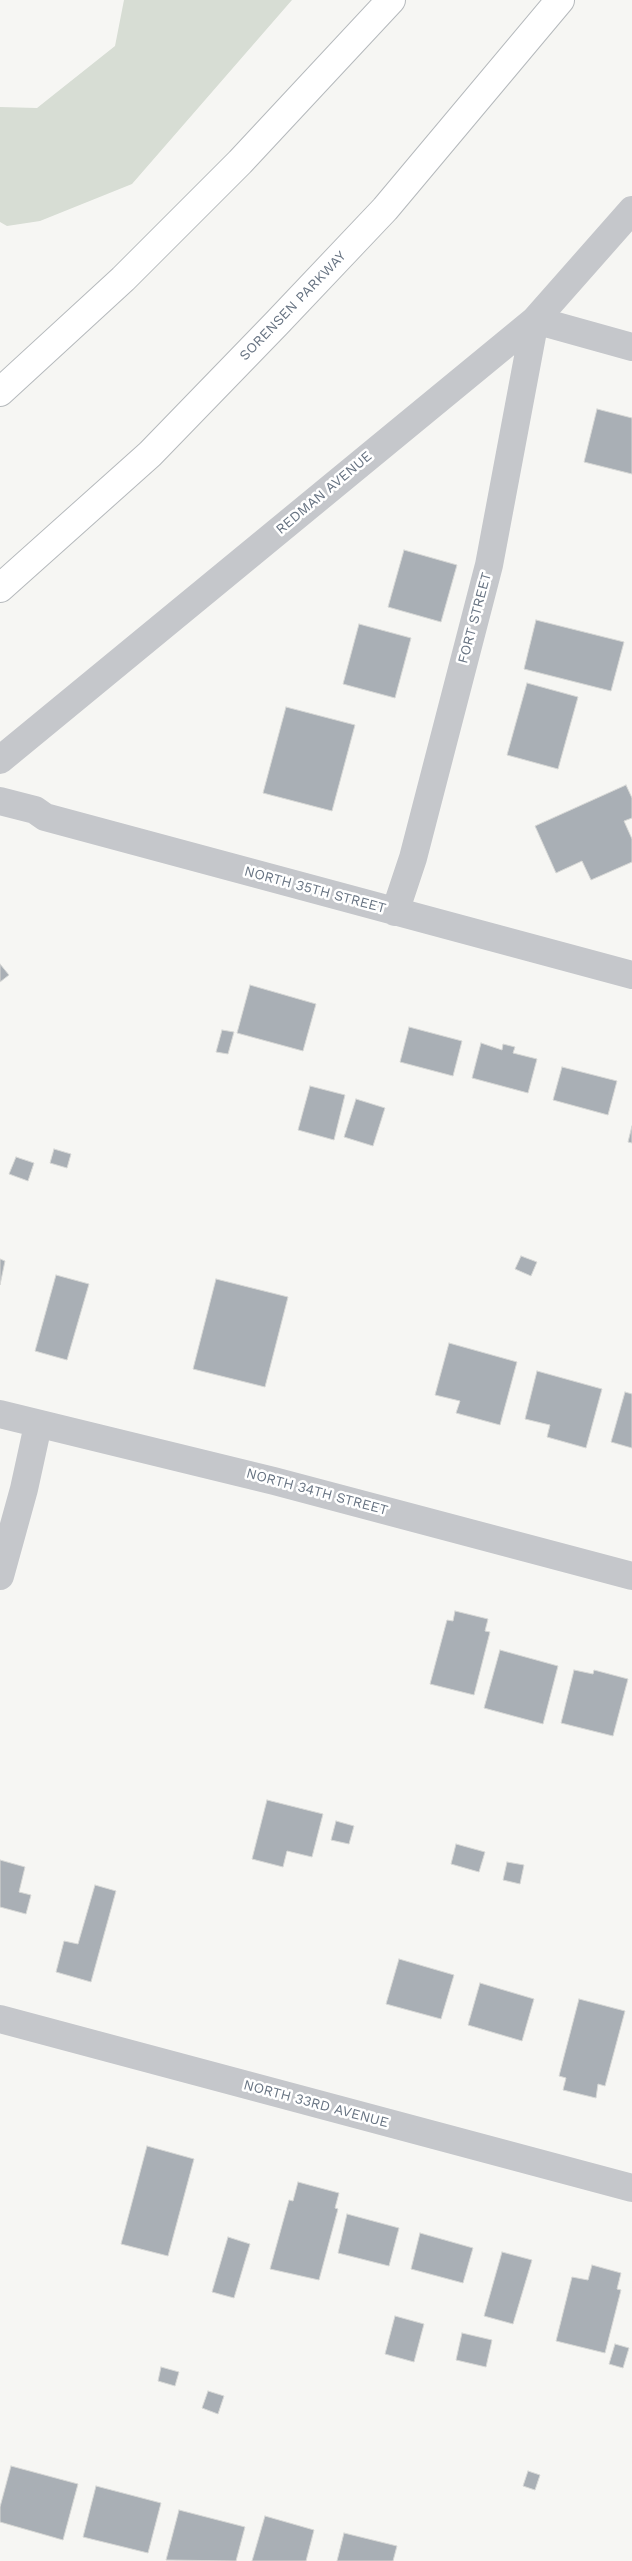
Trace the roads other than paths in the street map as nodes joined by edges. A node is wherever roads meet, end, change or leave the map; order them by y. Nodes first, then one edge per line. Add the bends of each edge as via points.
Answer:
1 (391, 0) edge
2 (560, 0) edge
3 (632, 210) edge
4 (535, 320) junction
5 (632, 347) edge
6 (0, 392) edge
7 (0, 588) edge
8 (0, 760) edge
9 (0, 801) edge
10 (395, 912) junction
11 (632, 975) edge
12 (0, 1414) edge
13 (38, 1425) junction
14 (0, 1576) edge
15 (632, 1576) edge
16 (0, 2019) edge
17 (632, 2188) edge

1 - 6 main road via 240,162 122,279
2 - 7 main road, SORENSEN PARKWAY via 385,209 276,324 150,454
3 - 4 street, REDMAN AVENUE
4 - 5 street
4 - 8 street, REDMAN AVENUE
4 - 10 street, FORT STREET via 489,565 413,858
9 - 10 street, NORTH 35TH STREET via 35,810 45,817
10 - 11 street, NORTH 35TH STREET
12 - 13 street, NORTH 34TH STREET
13 - 14 street
13 - 15 street, NORTH 34TH STREET via 274,1481
16 - 17 street, NORTH 33RD AVENUE

